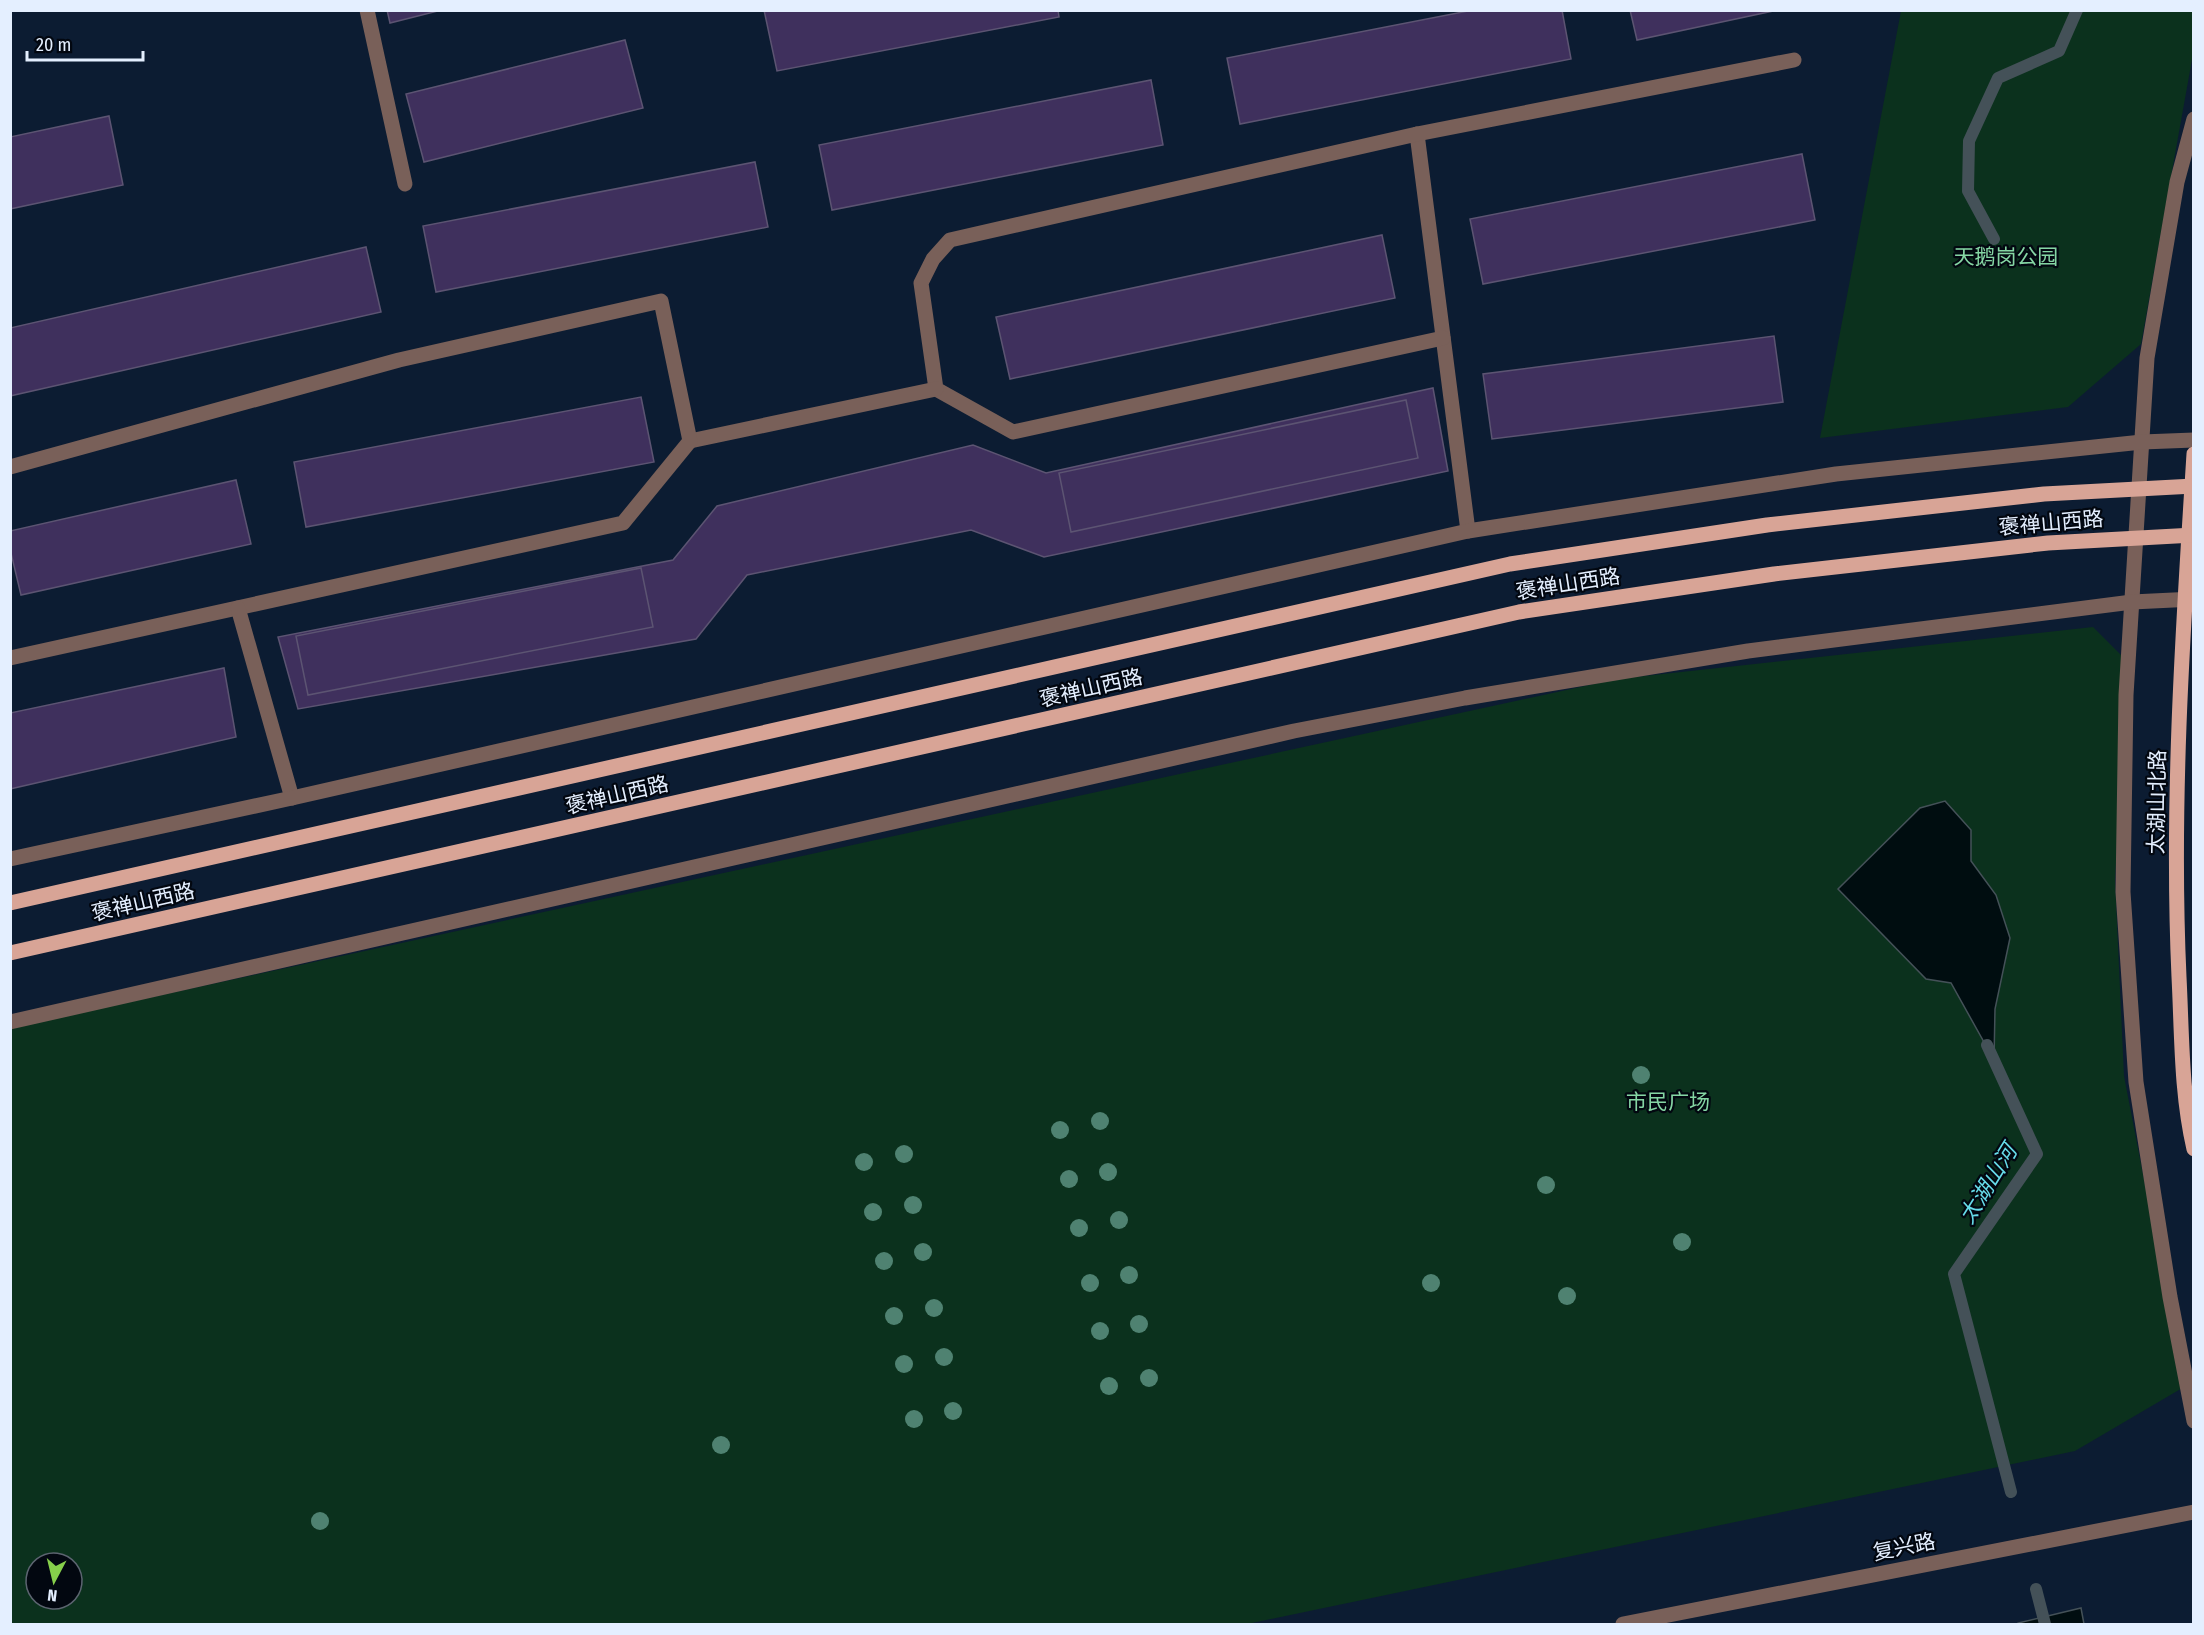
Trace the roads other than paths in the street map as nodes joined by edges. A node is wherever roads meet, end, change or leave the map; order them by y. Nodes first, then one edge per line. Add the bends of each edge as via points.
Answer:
1 (367, 10) edge
2 (1794, 60) dead end
3 (2193, 119) edge
4 (1417, 135) junction
5 (405, 184) dead end
6 (1443, 338) junction
7 (936, 389) junction
8 (2193, 440) edge
9 (690, 441) junction
10 (2142, 442) junction
11 (2193, 454) edge
12 (10, 467) edge
13 (2192, 486) edge
14 (2139, 488) junction
15 (1468, 531) junction
16 (2191, 535) edge
17 (2136, 538) junction
18 (2189, 599) edge
19 (2132, 602) junction
20 (238, 608) junction
21 (10, 658) edge
22 (292, 798) junction
23 (10, 859) edge
24 (10, 903) edge
25 (10, 953) edge
26 (10, 1022) edge
27 (2193, 1149) edge
28 (2193, 1420) edge
29 (2193, 1512) edge
30 (1623, 1624) edge

1 - 5 street
2 - 4 street
3 - 10 street via 2177,182 2147,358
4 - 6 street
4 - 7 street via 950,240 933,259 921,283
6 - 7 street via 1013,432
6 - 15 street
7 - 9 street
8 - 10 street
9 - 12 street via 661,301 399,360
9 - 20 street via 623,523
10 - 14 street
10 - 15 street via 1836,474
11 - 13 main road, 太湖山北路
13 - 14 main road, 褒禅山西路
13 - 16 main road, 太湖山北路
14 - 17 street
14 - 24 main road, 褒禅山西路 via 2044,494 1767,525 1510,564
15 - 22 street
16 - 17 main road, 褒禅山西路
16 - 18 main road, 太湖山北路
17 - 19 street
17 - 25 main road, 褒禅山西路 via 2048,543 1774,574 1519,612
18 - 19 street
18 - 27 main road, 太湖山北路 via 2175,896 2186,1112
19 - 26 street via 1748,651 1293,731
19 - 28 street via 2126,695 2123,892 2136,1082
20 - 21 street
20 - 22 street
22 - 23 street
29 - 30 street, 复兴路

